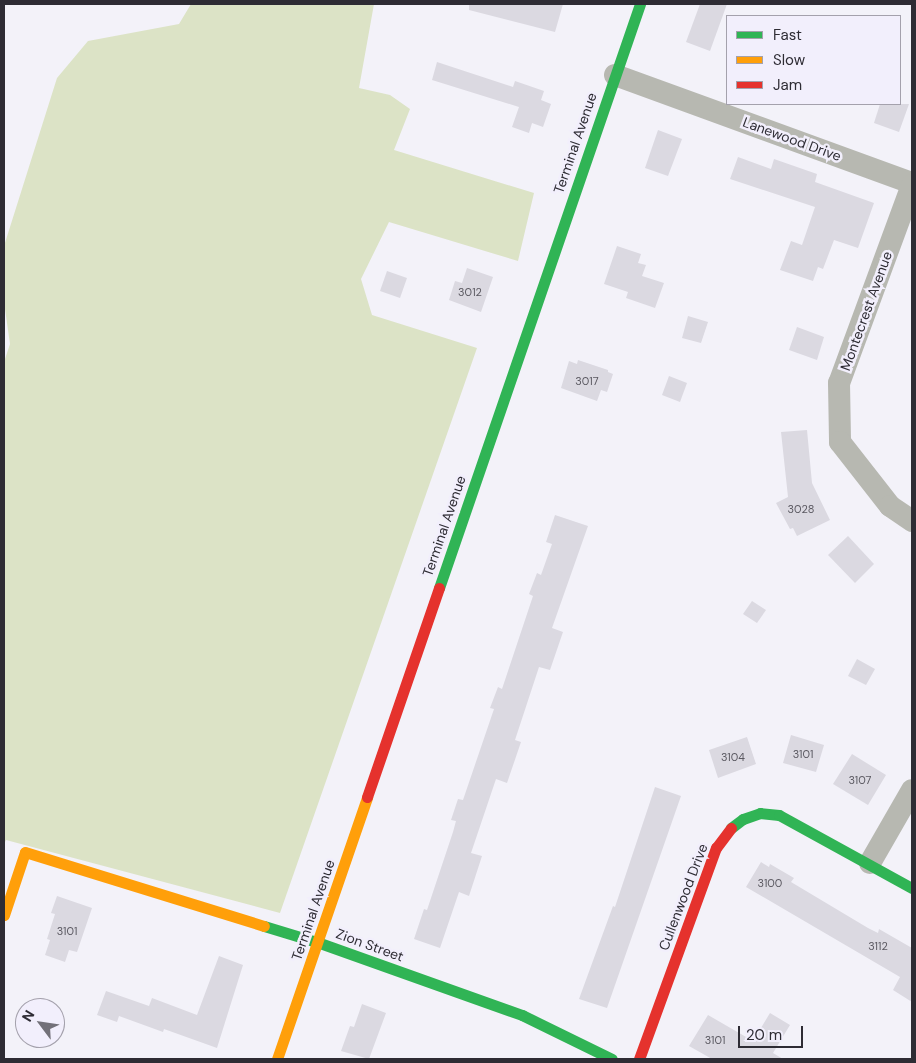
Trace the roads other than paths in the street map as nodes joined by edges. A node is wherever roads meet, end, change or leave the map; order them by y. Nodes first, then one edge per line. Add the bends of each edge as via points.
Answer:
1 (640, 4) edge
2 (615, 75) junction
3 (912, 184) edge
4 (912, 521) edge
5 (912, 790) edge
6 (870, 863) junction
7 (912, 888) edge
8 (4, 915) edge
9 (318, 942) junction
10 (277, 1059) edge
11 (612, 1059) edge
12 (639, 1059) edge

1 - 2 street, Terminal Avenue
2 - 3 street, Lanewood Drive
2 - 9 street, Terminal Avenue
3 - 4 street, Montecrest Avenue via 839,384 840,442 890,506
5 - 6 street
6 - 7 street, Cullenwood Drive
6 - 12 street, Cullenwood Drive via 779,815 760,813 743,819 728,830 716,848
8 - 9 street, Zion Street via 25,852
9 - 10 street, Terminal Avenue
9 - 11 street, Zion Street via 522,1015

